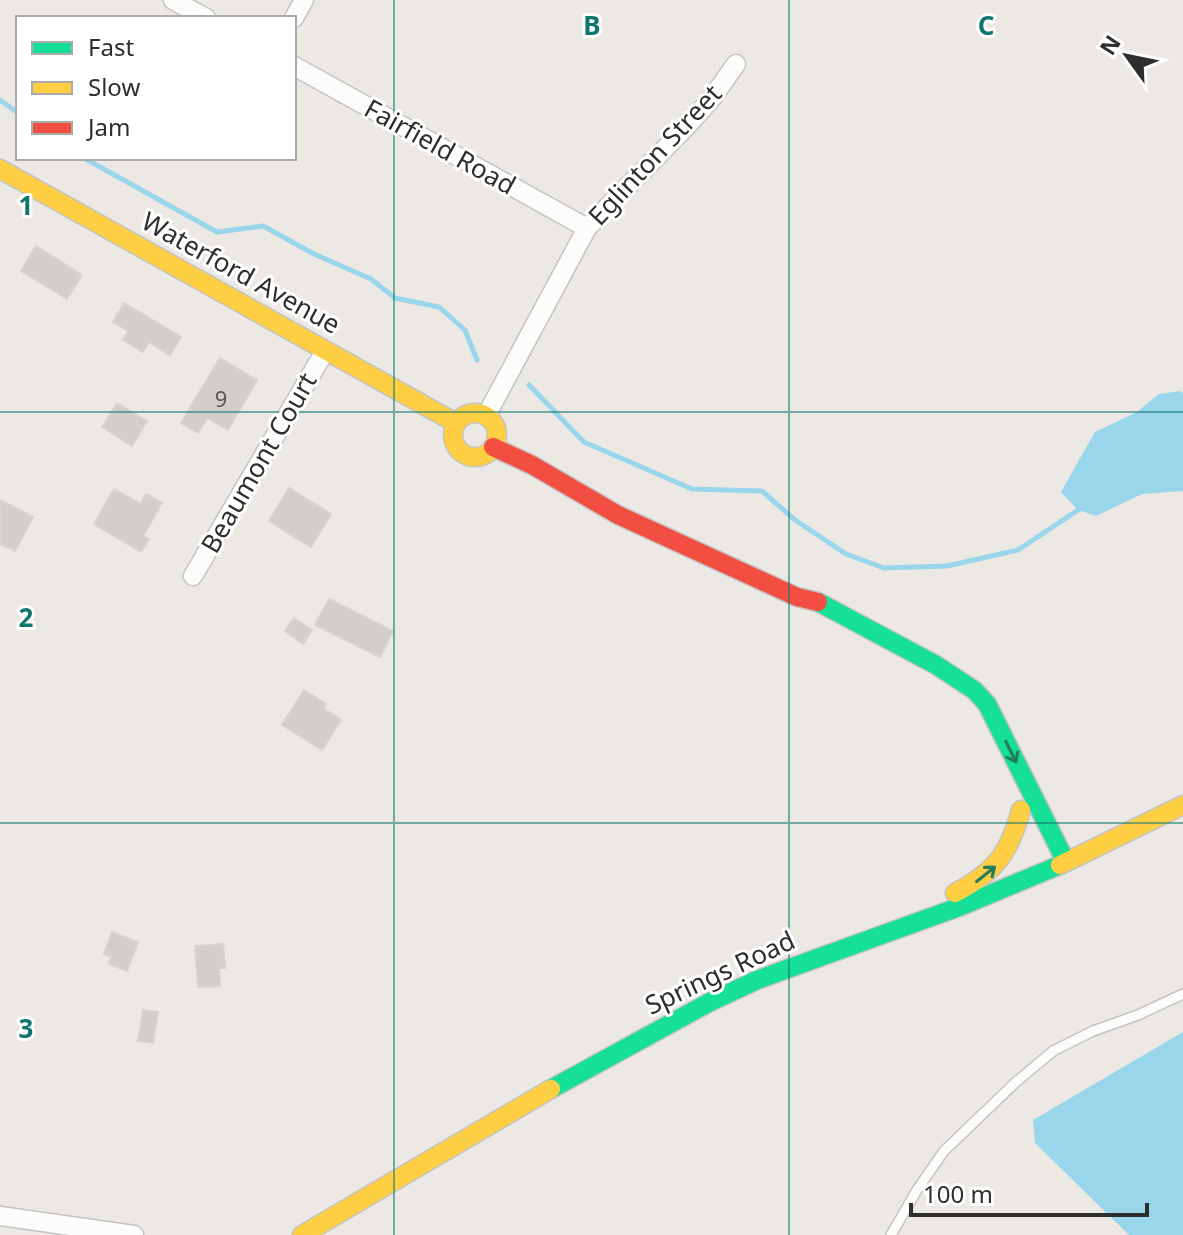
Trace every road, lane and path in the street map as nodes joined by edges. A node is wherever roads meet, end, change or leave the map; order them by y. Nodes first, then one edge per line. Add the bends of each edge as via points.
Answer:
1 (173, 0) edge
2 (202, 16) edge
3 (736, 64) dead end
4 (296, 67) edge
5 (0, 169) edge
6 (587, 228) junction
7 (325, 351) junction
8 (486, 416) junction
9 (456, 423) junction
10 (493, 447) junction
11 (193, 576) dead end
12 (797, 597) junction
13 (1183, 805) edge
14 (1021, 810) junction
15 (1057, 866) junction
16 (1183, 994) edge
17 (715, 1000) junction
18 (0, 1216) edge
19 (134, 1235) edge
20 (302, 1235) edge
21 (891, 1235) edge

1 - 2 street
3 - 6 street, Eglinton Street via 695,118
4 - 6 street, Fairfield Road
5 - 7 street, Waterford Avenue
6 - 8 street, Eglinton Street
7 - 9 street, Waterford Avenue
7 - 11 street, Beaumont Court
8 - 9 street via 470,413
8 - 10 street via 497,430
9 - 10 street via 453,439 463,453 479,457
10 - 12 street via 618,515
12 - 14 street via 814,616 963,697
12 -> 15 street via 820,603 974,690 987,704
13 - 15 street, Springs Road
14 - 15 street
17 -> 14 street via 738,979 972,885 1009,849
15 - 17 street, Springs Road
16 - 21 lane via 1053,1051 944,1151
17 - 20 street, Springs Road via 590,1066
18 - 19 street

